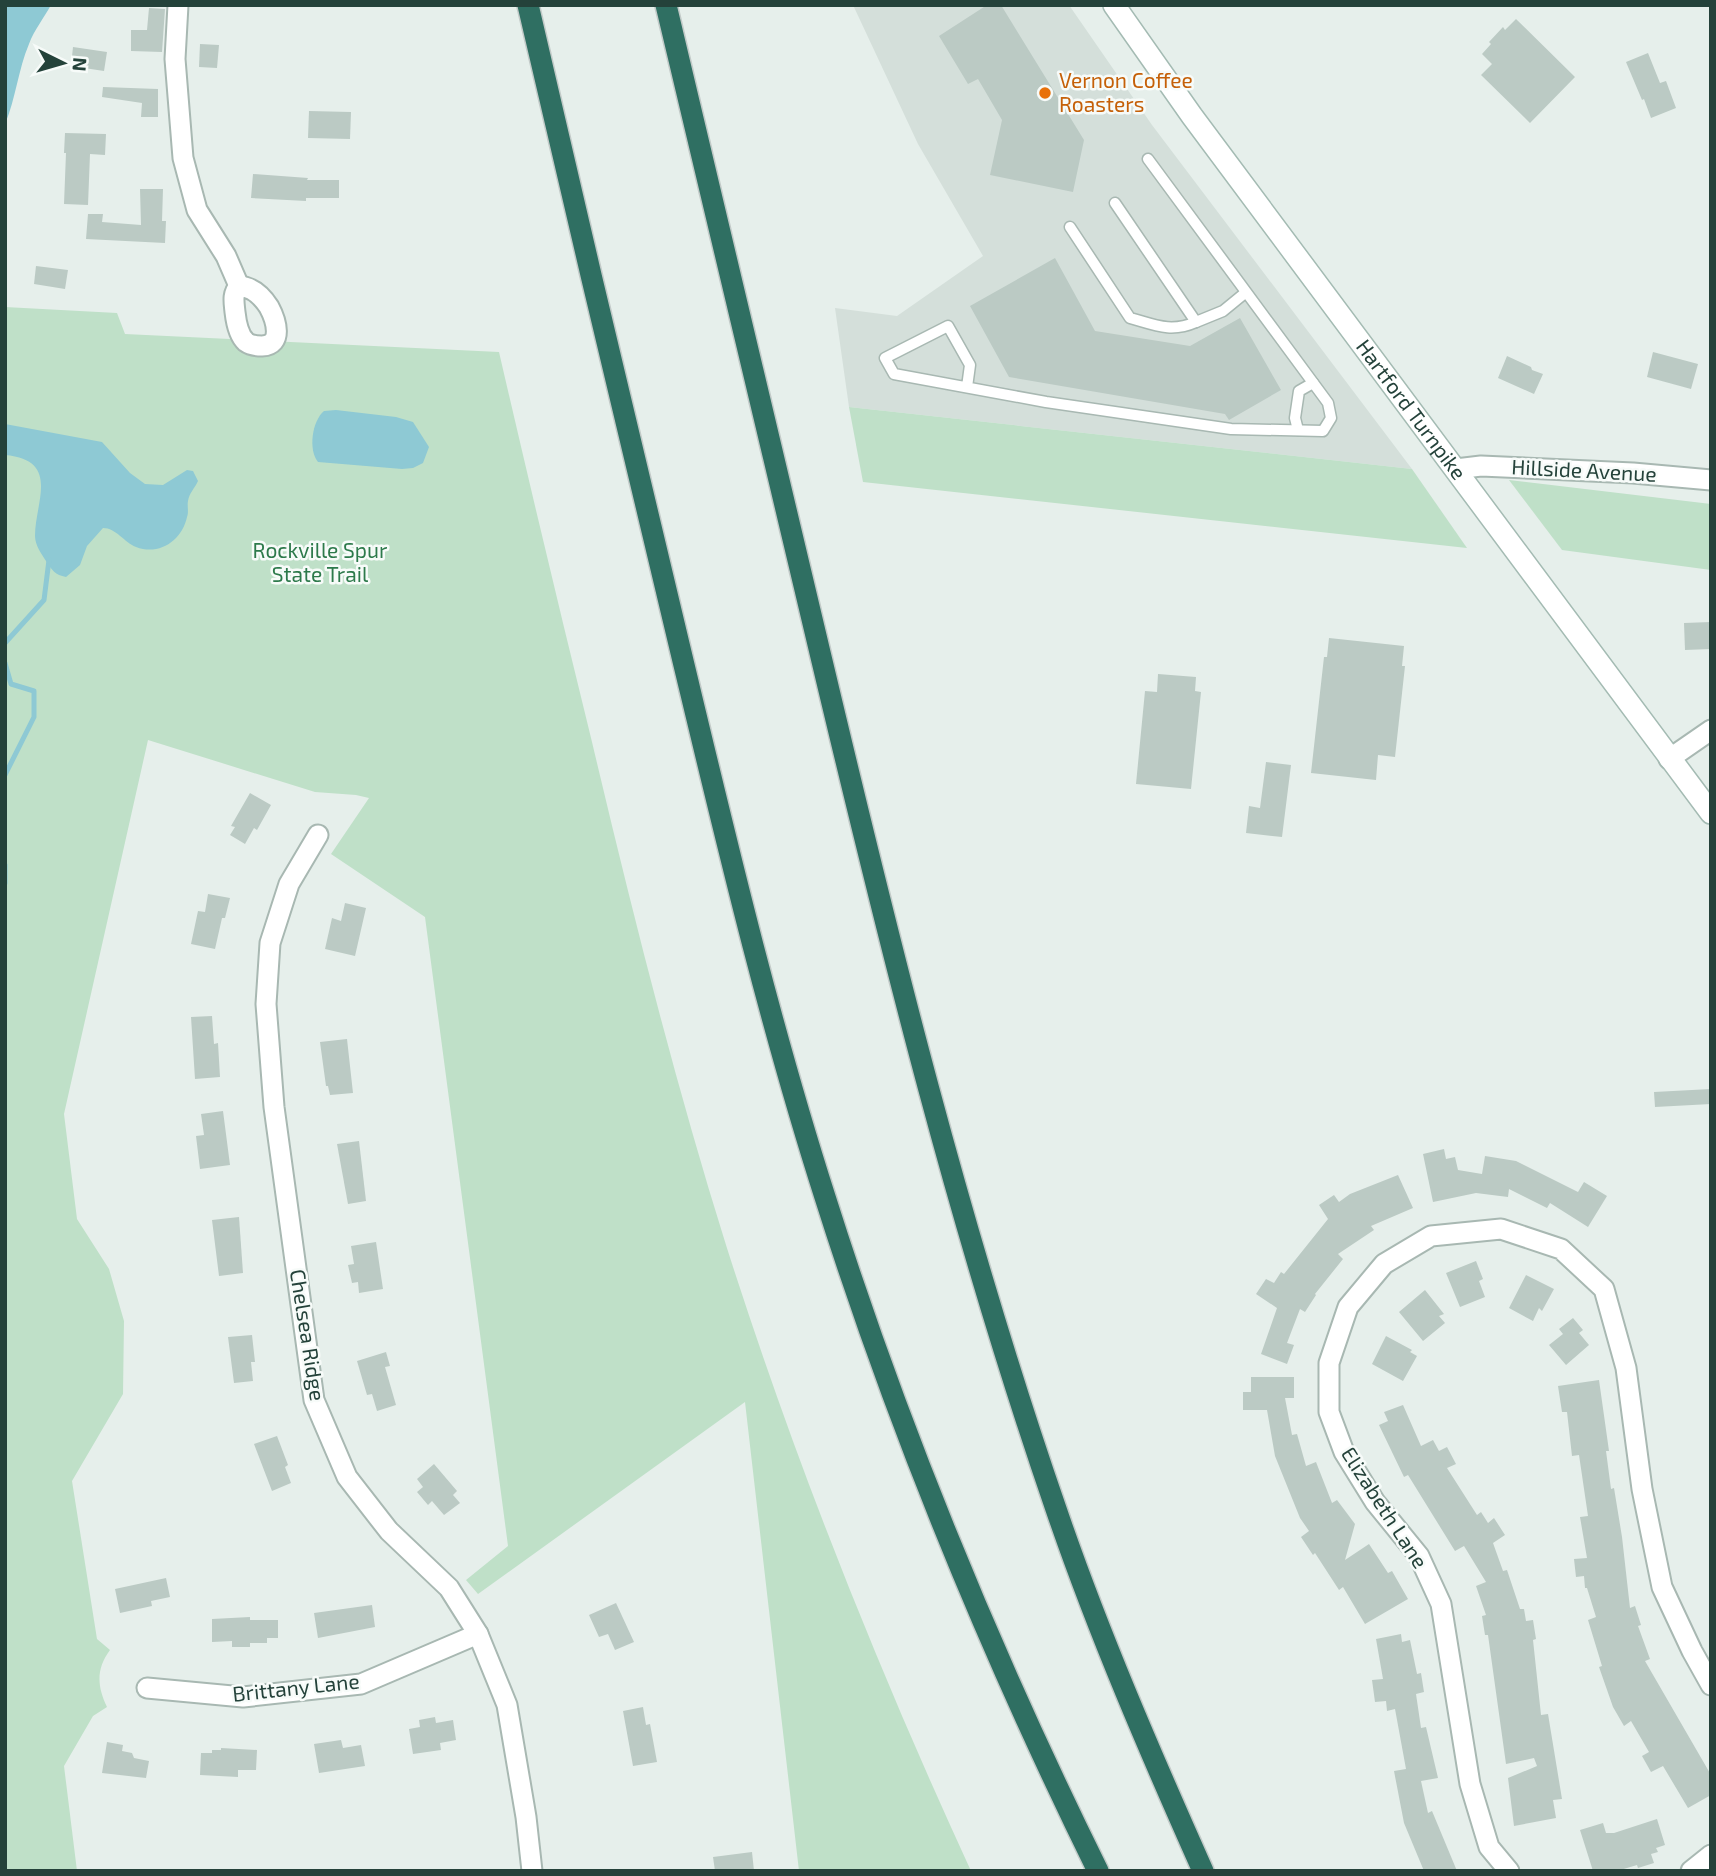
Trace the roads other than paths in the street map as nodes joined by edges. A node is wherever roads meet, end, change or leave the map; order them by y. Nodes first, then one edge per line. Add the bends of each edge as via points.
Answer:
1 (178, 5) edge
2 (527, 5) edge
3 (666, 5) edge
4 (1114, 5) edge
5 (1148, 159) dead end
6 (1115, 203) dead end
7 (1070, 227) dead end
8 (239, 286) dead end
9 (1245, 293) junction
10 (1196, 322) junction
11 (1313, 383) junction
12 (967, 387) junction
13 (1298, 430) junction
14 (1456, 469) junction
15 (1711, 480) edge
16 (1711, 730) edge
17 (1669, 759) junction
18 (1711, 813) edge
19 (318, 835) dead end
20 (478, 1634) junction
21 (1711, 1685) edge
22 (147, 1688) dead end
23 (1711, 1855) edge
24 (532, 1871) edge
25 (1098, 1871) edge
26 (1203, 1871) edge
27 (1509, 1871) edge
28 (1691, 1871) edge

1 - 8 street via 174,59 183,159 197,210
2 - 25 highway via 732,867 809,1145 867,1324 918,1461 1014,1691
3 - 26 highway via 883,917 946,1156 1061,1524 1121,1682
4 - 14 main road, Hartford Turnpike
5 - 9 lane
6 - 10 lane
7 - 10 lane via 1130,318 1161,327 1181,328
9 - 10 lane via 1223,311
9 - 11 lane
11 - 13 lane via 1299,391
11 - 13 lane via 1328,403 1331,418 1323,431
12 - 12 lane via 894,374 885,358 948,326 970,365
12 - 13 lane via 1231,429
14 - 15 street, Hillside Avenue via 1633,472
14 - 17 main road, Hartford Turnpike
16 - 17 street
17 - 18 main road, Hartford Turnpike
19 - 20 street, Chelsea Ridge via 289,884 270,943 266,1004 274,1107 314,1399 346,1477 389,1531 449,1588
20 - 22 street, Brittany Lane via 361,1684 243,1697
20 - 24 street, Chelsea Ridge via 507,1706
21 - 27 street, Elizabeth Lane via 1662,1587 1642,1489 1626,1368 1604,1289 1561,1249 1501,1228 1431,1236 1384,1264 1348,1307 1329,1363 1329,1412 1344,1452 1375,1502 1419,1556 1441,1604 1470,1784 1489,1847
23 - 28 street

